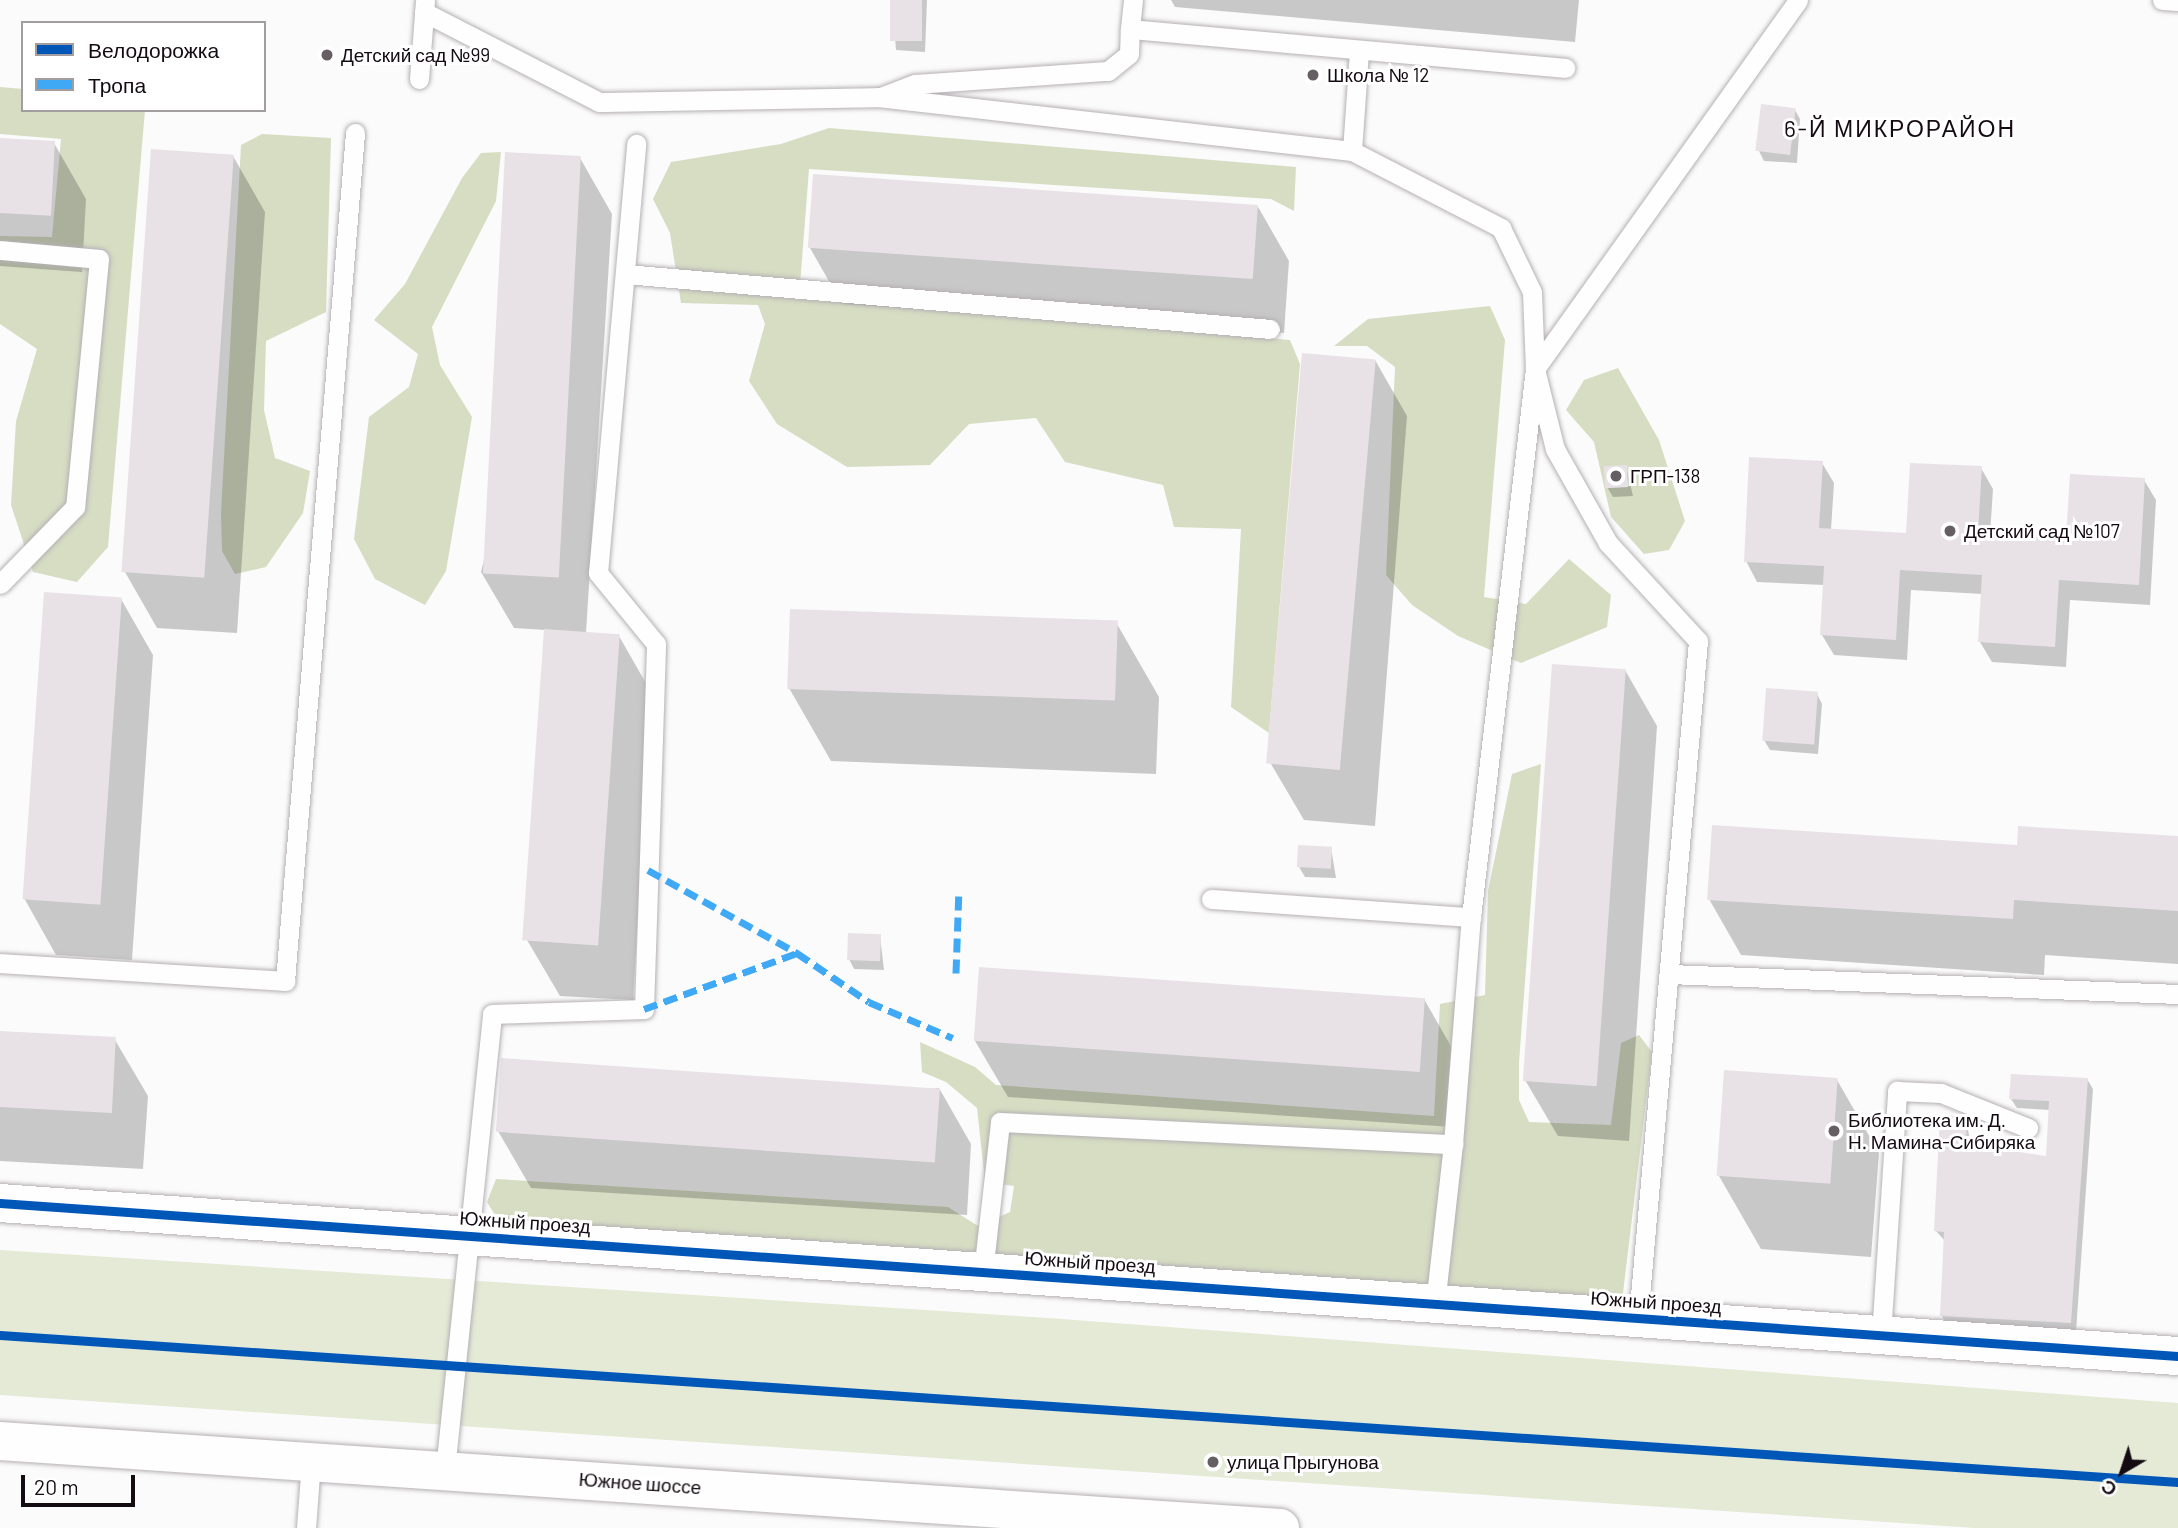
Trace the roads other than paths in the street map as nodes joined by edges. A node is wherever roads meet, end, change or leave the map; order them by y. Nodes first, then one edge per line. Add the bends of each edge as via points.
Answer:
1 (1133, 0) edge
2 (1798, 0) edge
3 (2162, 0) edge
4 (2178, 1) edge
5 (425, 6) edge
6 (1130, 29) junction
7 (1359, 50) junction
8 (1565, 68) dead end
9 (419, 79) dead end
10 (878, 97) junction
11 (355, 132) dead end
12 (636, 144) dead end
13 (1352, 151) junction
14 (0, 250) edge
15 (625, 274) junction
16 (1270, 329) dead end
17 (1535, 369) junction
18 (0, 584) edge
19 (1211, 899) dead end
20 (1471, 917) junction
21 (0, 963) edge
22 (1669, 974) junction
23 (2178, 994) edge
24 (2028, 1128) dead end
25 (1453, 1144) junction
26 (0, 1203) edge
27 (472, 1236) junction
28 (983, 1272) junction
29 (1435, 1304) junction
30 (1638, 1318) junction
31 (1881, 1335) junction
32 (2178, 1356) edge
33 (0, 1441) edge
34 (311, 1461) junction
35 (445, 1470) junction
36 (995, 1518) edge
37 (306, 1528) edge
38 (1280, 1528) edge

1 - 6 lane
2 - 17 lane
3 - 4 lane
5 - 9 lane
5 - 10 lane via 599,102
6 - 7 lane
6 - 10 lane via 1129,54 1108,71 915,84
7 - 8 lane
7 - 13 lane
10 - 13 lane
11 - 21 lane via 285,981
12 - 15 lane
13 - 17 lane via 1501,228 1532,292
14 - 18 lane via 99,258 75,507
15 - 16 lane
15 - 27 lane via 598,573 656,644 644,1009 492,1014
17 - 20 lane
17 - 22 lane via 1555,449 1608,543 1698,641
19 - 20 lane
20 - 25 lane
22 - 23 lane
22 - 30 lane
24 - 31 lane via 1941,1093 1897,1090
25 - 28 lane via 1000,1122
25 - 29 lane
26 - 27 street, Южный проезд
27 - 28 street, Южный проезд
27 - 35 lane
28 - 29 street, Южный проезд
29 - 30 street, Южный проезд
30 - 31 street, Южный проезд
31 - 32 street, Южный проезд
33 - 34 street, Южное шоссе
34 - 35 street, Южное шоссе
34 - 37 lane
35 - 36 street, Южное шоссе
36 - 38 street, Южное шоссе

